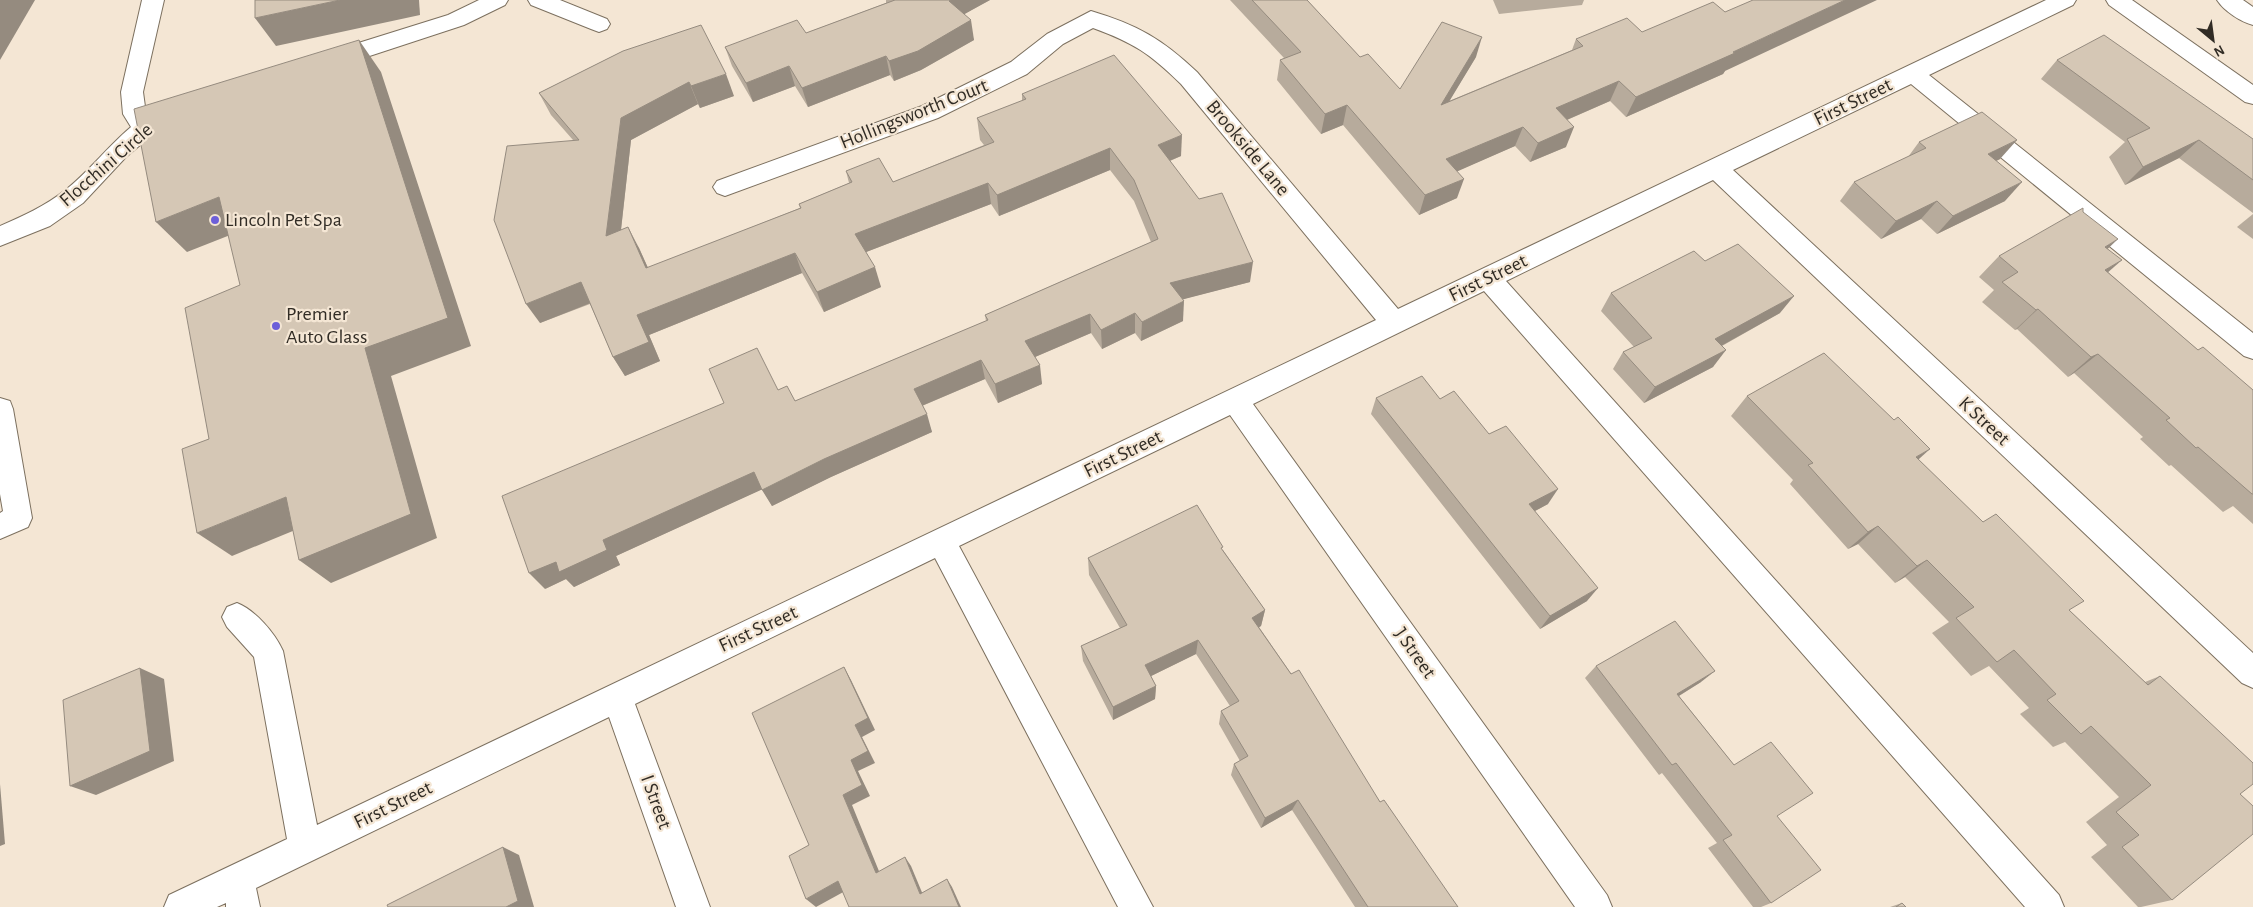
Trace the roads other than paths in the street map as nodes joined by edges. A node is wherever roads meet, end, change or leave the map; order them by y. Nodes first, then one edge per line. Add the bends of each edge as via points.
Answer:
1 (153, 0) edge
2 (497, 0) edge
3 (539, 0) edge
4 (2065, 0) edge
5 (2117, 0) edge
6 (2228, 0) edge
7 (1093, 10) edge
8 (2253, 18) edge
9 (599, 24) dead end
10 (311, 66) edge
11 (1912, 73) junction
12 (2253, 96) edge
13 (190, 106) edge
14 (144, 128) junction
15 (1715, 168) junction
16 (725, 187) dead end
17 (0, 236) edge
18 (1488, 278) junction
19 (1394, 323) junction
20 (2253, 348) edge
21 (1235, 400) junction
22 (0, 409) edge
23 (0, 526) edge
24 (941, 541) junction
25 (237, 617) dead end
26 (2253, 673) edge
27 (617, 697) junction
28 (306, 847) junction
29 (241, 893) edge
30 (181, 907) edge
31 (694, 907) edge
32 (1136, 907) edge
33 (1596, 907) edge
34 (2047, 907) edge

1 - 14 street via 132,92 135,114
2 - 10 street via 456,20
3 - 9 street
4 - 11 street, First Street
5 - 12 street
6 - 8 street
7 - 16 street, Hollingsworth Court via 1018,68 982,88 930,112
7 - 19 street, Brookside Lane via 1162,52 1190,78
11 - 15 street, First Street
11 - 20 street
13 - 14 street, Flocchini Circle
14 - 17 street, Flocchini Circle via 74,196 41,219
15 - 18 street, First Street
15 - 26 street, K Street
18 - 19 street, First Street
18 - 34 street
19 - 21 street, First Street
21 - 24 street, First Street
21 - 33 street, J Street
22 - 23 street via 18,518
24 - 27 street, First Street
24 - 32 street
25 - 28 street via 268,651
27 - 28 street, First Street
27 - 31 street, I Street
28 - 29 street, First Street
29 - 30 street, First Street

